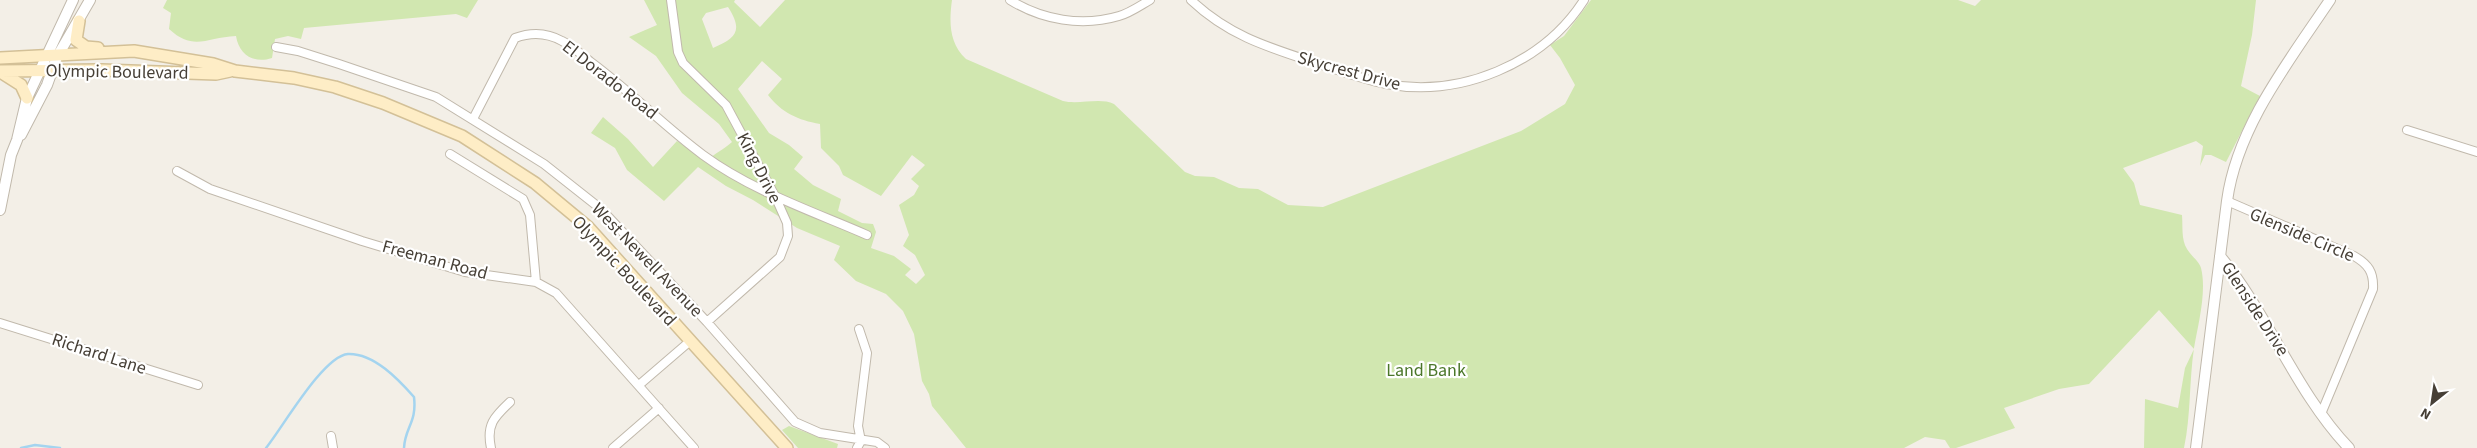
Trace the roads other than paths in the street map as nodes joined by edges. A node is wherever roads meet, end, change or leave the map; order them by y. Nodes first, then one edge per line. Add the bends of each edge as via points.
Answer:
1 (73, 0) edge
2 (90, 0) edge
3 (671, 0) edge
4 (1010, 0) edge
5 (1150, 0) edge
6 (1191, 0) edge
7 (1584, 0) edge
8 (2330, 0) edge
9 (79, 21) junction
10 (276, 48) dead end
11 (119, 51) junction
12 (51, 56) junction
13 (0, 58) edge
14 (39, 71) junction
15 (234, 71) junction
16 (0, 72) edge
17 (51, 72) junction
18 (27, 98) junction
19 (473, 119) junction
20 (2407, 130) dead end
21 (17, 140) junction
22 (2477, 152) edge
23 (450, 154) dead end
24 (177, 171) dead end
25 (774, 196) junction
26 (2226, 201) junction
27 (0, 210) edge
28 (867, 235) dead end
29 (2220, 256) junction
30 (536, 282) junction
31 (707, 322) junction
32 (0, 323) edge
33 (860, 329) dead end
34 (689, 342) junction
35 (198, 385) dead end
36 (639, 385) junction
37 (510, 402) dead end
38 (658, 408) junction
39 (2321, 414) junction
40 (331, 436) dead end
41 (858, 445) edge
42 (333, 448) edge
43 (491, 448) edge
44 (613, 448) edge
45 (694, 448) edge
46 (787, 448) edge
47 (885, 448) edge
48 (2196, 448) edge
49 (2349, 448) edge

1 - 12 street
2 - 9 street
3 - 25 street, King Drive via 678,52 683,63 726,105
4 - 5 street via 1043,16 1083,22 1120,16
6 - 7 street, Skycrest Drive via 1215,21 1258,44 1386,84 1424,87 1465,82 1513,64 1552,37
8 - 26 street, Glenside Drive via 2290,59 2247,134 2230,177
9 - 11 main road via 75,36 79,43 86,47
9 - 12 street
10 - 19 street, West Newell Avenue via 298,51 436,97
11 - 12 main road, Olympic Boulevard
11 - 15 main road, Olympic Boulevard via 146,52
12 - 13 main road, Olympic Boulevard
12 - 14 street
12 - 17 street
14 - 16 main road, Olympic Boulevard
14 - 17 main road, Olympic Boulevard
14 - 18 street
15 - 17 main road, Olympic Boulevard via 216,74 102,70
15 - 34 main road, Olympic Boulevard via 335,87 384,102 462,136 535,183 588,227
16 - 18 main road via 21,85
17 - 21 street via 32,116
18 - 21 street
19 - 25 street, El Dorado Road via 515,38 540,33 562,41 597,67 704,155
19 - 31 street, West Newell Avenue via 544,164 601,209
20 - 22 street
21 - 27 street
23 - 30 street via 523,199 530,215
24 - 30 street, Freeman Road via 210,189 362,241 465,272
25 - 28 street
25 - 31 street, King Drive via 786,223 788,236 785,248 780,257
26 - 29 street, Glenside Drive
26 - 39 street, Glenside Circle via 2354,256 2369,268 2373,276 2373,289
29 - 39 street, Glenside Drive via 2271,330
29 - 48 street
30 - 36 street, Freeman Road via 556,293
31 - 41 street, West Newell Avenue via 796,422
32 - 35 street, Richard Lane
33 - 41 street via 867,353
34 - 36 street
34 - 46 main road, Olympic Boulevard
36 - 38 street, Freeman Road
37 - 43 street via 494,416 488,434
38 - 44 street
38 - 45 street, Freeman Road
39 - 49 street, Glenside Drive
40 - 42 street
41 - 47 street, West Newell Avenue via 878,442

